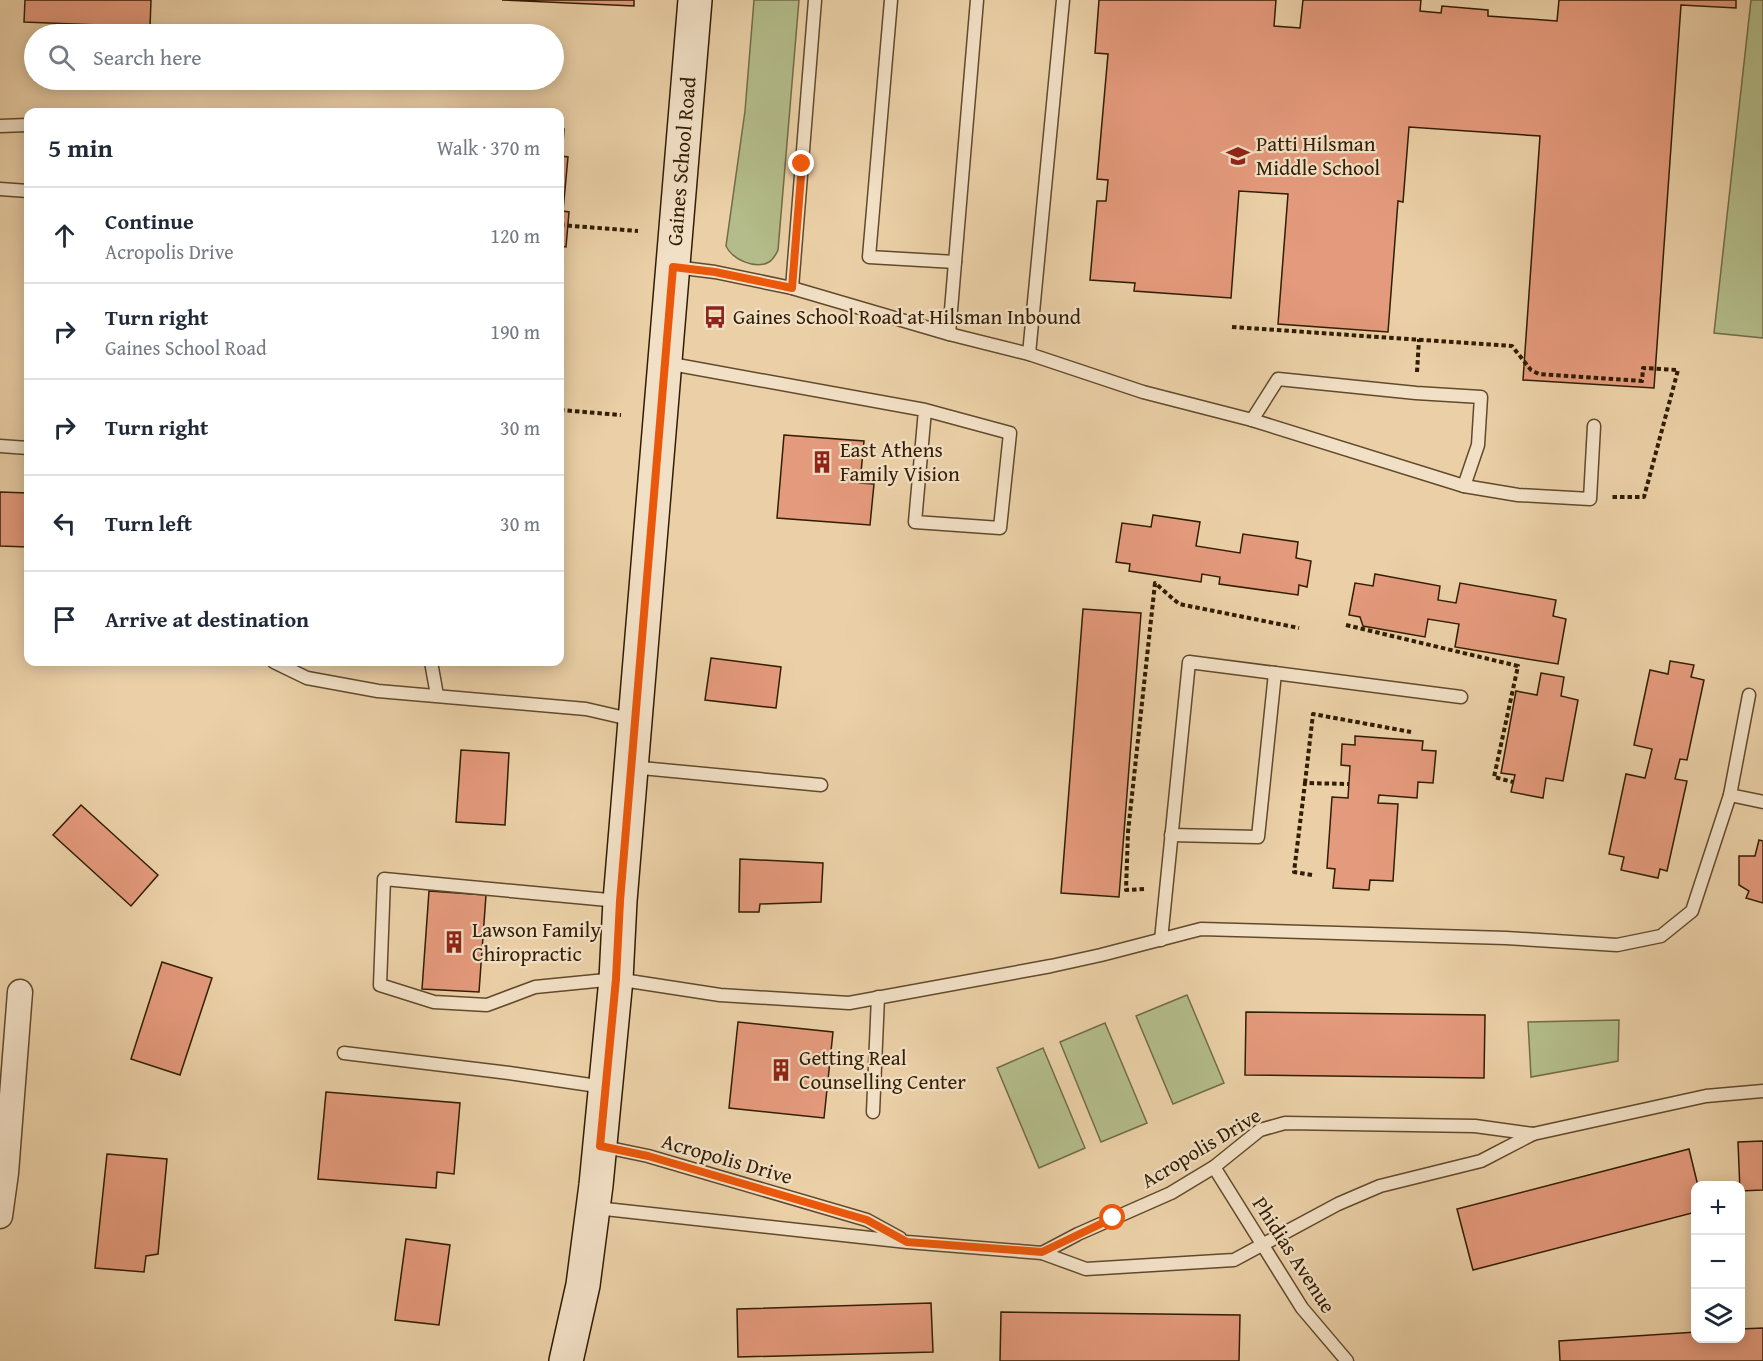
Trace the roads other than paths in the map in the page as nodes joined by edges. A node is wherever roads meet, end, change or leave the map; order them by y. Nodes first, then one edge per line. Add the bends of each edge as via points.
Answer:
1 (695, 0) edge
2 (815, 0) edge
3 (891, 0) edge
4 (977, 0) edge
5 (1063, 0) edge
6 (24, 125) edge
7 (0, 126) edge
8 (0, 189) edge
9 (24, 191) edge
10 (955, 262) junction
11 (673, 267) junction
12 (792, 288) junction
13 (949, 334) junction
14 (1029, 354) junction
15 (665, 362) junction
16 (925, 410) junction
17 (1252, 420) junction
18 (1594, 426) dead end
19 (0, 446) edge
20 (24, 448) edge
21 (1464, 486) junction
22 (282, 666) edge
23 (432, 666) edge
24 (1275, 673) junction
25 (437, 695) junction
26 (1749, 695) dead end
27 (1461, 697) dead end
28 (635, 720) junction
29 (631, 767) junction
30 (821, 785) dead end
31 (1730, 795) junction
32 (1763, 802) edge
33 (1171, 835) junction
34 (620, 901) junction
35 (1161, 940) junction
36 (616, 979) junction
37 (20, 992) dead end
38 (878, 998) junction
39 (344, 1053) dead end
40 (605, 1087) junction
41 (1763, 1091) edge
42 (873, 1112) dead end
43 (1533, 1134) junction
44 (600, 1146) junction
45 (1214, 1167) junction
46 (593, 1207) junction
47 (0, 1215) edge
48 (907, 1242) junction
49 (1263, 1245) junction
50 (1042, 1252) junction
51 (566, 1361) edge
52 (1347, 1361) edge

1 - 11 main road, Gaines School Road
2 - 12 lane
3 - 10 lane via 869,257
4 - 10 lane
5 - 14 lane
6 - 7 lane
8 - 9 lane
10 - 13 lane
11 - 12 lane
11 - 15 main road, Gaines School Road
12 - 13 lane
13 - 14 lane
14 - 17 lane via 1143,392
15 - 16 lane
15 - 28 main road, Gaines School Road
16 - 16 lane via 915,522 1000,528 1010,433
17 - 21 lane
17 - 21 lane via 1278,379 1480,397 1478,445
18 - 21 lane via 1590,499 1518,495
19 - 20 lane
22 - 25 lane via 308,678 378,691
23 - 25 lane
24 - 27 lane
24 - 33 lane via 1258,837
24 - 33 lane via 1189,662
25 - 28 lane via 586,709
26 - 31 lane
28 - 29 main road, Gaines School Road
29 - 30 lane
29 - 34 main road, Gaines School Road
31 - 32 lane
31 - 35 lane via 1692,911 1661,936 1617,945 1201,929
33 - 35 lane
34 - 36 main road, Gaines School Road
34 - 36 lane via 384,879 380,985 434,1002 487,1005 535,987
35 - 38 lane via 1051,966
36 - 38 lane via 720,995 849,1003
36 - 40 main road, Gaines School Road
37 - 47 street
38 - 42 lane
39 - 40 lane
40 - 44 main road, Gaines School Road
41 - 43 lane, Acropolis Drive via 1706,1096
43 - 45 lane, Acropolis Drive via 1475,1126 1285,1123 1260,1130
43 - 49 lane, Acropolis Drive via 1481,1161 1380,1186
44 - 46 main road, Gaines School Road
44 - 48 lane, Acropolis Drive via 648,1156 867,1220
45 - 49 lane, Phidias Avenue
45 - 50 lane, Acropolis Drive via 1171,1193
46 - 48 lane, Acropolis Drive
46 - 51 main road, Gaines School Road via 583,1285
48 - 50 lane, Acropolis Drive
49 - 50 lane, Acropolis Drive via 1234,1260 1086,1269
49 - 52 lane, Phidias Avenue via 1302,1308

